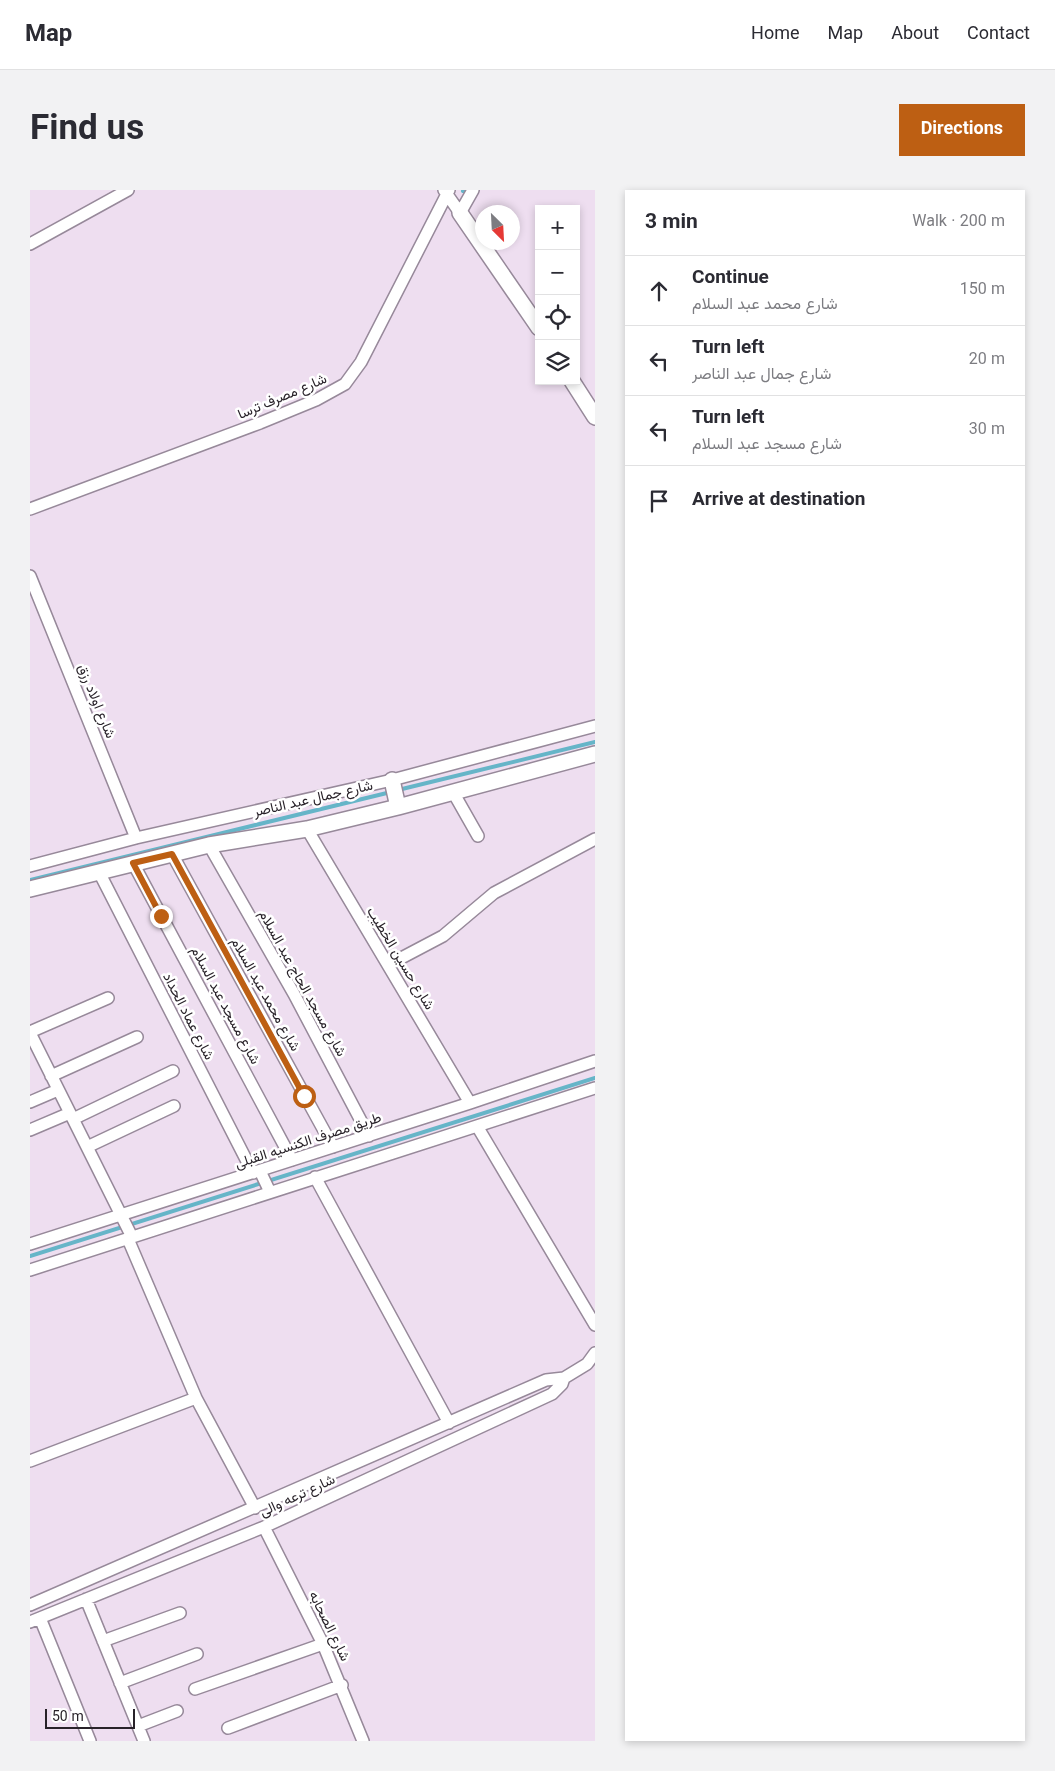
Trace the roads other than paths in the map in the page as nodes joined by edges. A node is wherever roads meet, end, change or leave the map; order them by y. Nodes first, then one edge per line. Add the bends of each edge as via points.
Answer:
1 (128, 190) edge
2 (473, 190) edge
3 (447, 192) edge
4 (460, 213) junction
5 (30, 244) edge
6 (535, 322) edge
7 (575, 385) edge
8 (594, 412) edge
9 (30, 509) edge
10 (30, 576) edge
11 (595, 726) edge
12 (595, 754) edge
13 (393, 783) junction
14 (453, 792) junction
15 (398, 805) junction
16 (307, 829) junction
17 (478, 836) dead end
18 (136, 838) junction
19 (595, 839) edge
20 (209, 845) junction
21 (172, 854) junction
22 (133, 863) junction
23 (30, 866) edge
24 (99, 872) junction
25 (30, 889) edge
26 (388, 965) junction
27 (108, 998) dead end
28 (30, 1033) edge
29 (137, 1037) dead end
30 (595, 1061) edge
31 (173, 1071) dead end
32 (52, 1076) junction
33 (595, 1088) edge
34 (58, 1090) junction
35 (30, 1102) edge
36 (470, 1104) junction
37 (174, 1106) dead end
38 (71, 1116) junction
39 (477, 1126) junction
40 (30, 1130) edge
41 (369, 1136) junction
42 (87, 1147) junction
43 (333, 1147) junction
44 (292, 1160) junction
45 (256, 1172) junction
46 (315, 1177) junction
47 (270, 1192) junction
48 (121, 1216) junction
49 (130, 1238) junction
50 (30, 1244) edge
51 (30, 1270) edge
52 (595, 1325) edge
53 (595, 1353) edge
54 (564, 1378) junction
55 (196, 1398) junction
56 (449, 1424) junction
57 (30, 1461) edge
58 (254, 1508) junction
59 (264, 1527) junction
60 (201, 1531) junction
61 (210, 1549) junction
62 (86, 1599) junction
63 (30, 1605) edge
64 (180, 1613) dead end
65 (35, 1620) edge
66 (103, 1641) junction
67 (323, 1644) junction
68 (197, 1654) dead end
69 (120, 1684) junction
70 (342, 1685) junction
71 (195, 1688) dead end
72 (177, 1710) dead end
73 (138, 1726) junction
74 (228, 1728) dead end
75 (90, 1741) edge
76 (144, 1741) edge
77 (363, 1741) edge

1 - 5 street
2 - 4 street
3 - 4 street
3 - 9 street, شارع مصرف ترسا via 361,362 344,384 260,424
4 - 6 street
7 - 8 street
10 - 18 street, شارع اولاد رزق
11 - 13 street, شارع جمال عبد الناصر
12 - 14 street, شارع جمال عبد الناصر
13 - 15 street
13 - 18 street, شارع جمال عبد الناصر
14 - 15 street, شارع جمال عبد الناصر
14 - 17 street
15 - 16 street, شارع جمال عبد الناصر
16 - 20 street, شارع جمال عبد الناصر
16 - 26 street, شارع حسين الخطيب
18 - 23 street, شارع جمال عبد الناصر
19 - 26 street via 494,893 443,936
20 - 21 street, شارع جمال عبد الناصر
20 - 41 street, شارع مسجد الحاج عبد السلام via 294,994
21 - 22 street, شارع جمال عبد الناصر
21 - 43 street, شارع محمد عبد السلام
22 - 24 street, شارع جمال عبد الناصر
22 - 44 street, شارع مسجد عبد السلام
24 - 25 street, شارع جمال عبد الناصر
24 - 45 street, شارع عماد الحداد
26 - 36 street, شارع حسين الخطيب
27 - 28 street
28 - 32 street
29 - 32 street
30 - 36 street, طريق مصرف الكنسيه القبلى
31 - 38 street
32 - 34 street
33 - 39 street
34 - 35 street
34 - 38 street
36 - 41 street, طريق مصرف الكنسيه القبلى
37 - 42 street
38 - 40 street
38 - 42 street
39 - 46 street
39 - 52 street
41 - 43 street, طريق مصرف الكنسيه القبلى
42 - 48 street
43 - 44 street, طريق مصرف الكنسيه القبلى
44 - 45 street, طريق مصرف الكنسيه القبلى
45 - 47 street, شارع عماد الحداد
45 - 48 street, طريق مصرف الكنسيه القبلى
46 - 47 street
46 - 56 street
47 - 49 street
48 - 49 street
48 - 50 street, طريق مصرف الكنسيه القبلى
49 - 51 street
49 - 55 street
53 - 54 street, شارع ترعه والى via 586,1364
54 - 56 street, شارع ترعه والى via 546,1380
54 - 59 street, شارع ترعه والى via 552,1394
55 - 57 street
55 - 58 street
56 - 58 street, شارع ترعه والى
58 - 60 street, شارع ترعه والى
59 - 61 street, شارع ترعه والى
59 - 67 street, شارع الصحابه
60 - 61 street
60 - 63 street, شارع ترعه والى
61 - 62 street, شارع ترعه والى
62 - 65 street, شارع ترعه والى
62 - 66 street
64 - 66 street
65 - 75 street
66 - 69 street
67 - 70 street, شارع الصحابه
67 - 71 street
68 - 69 street
69 - 73 street
70 - 74 street
70 - 77 street, شارع الصحابه
72 - 73 street
73 - 76 street

